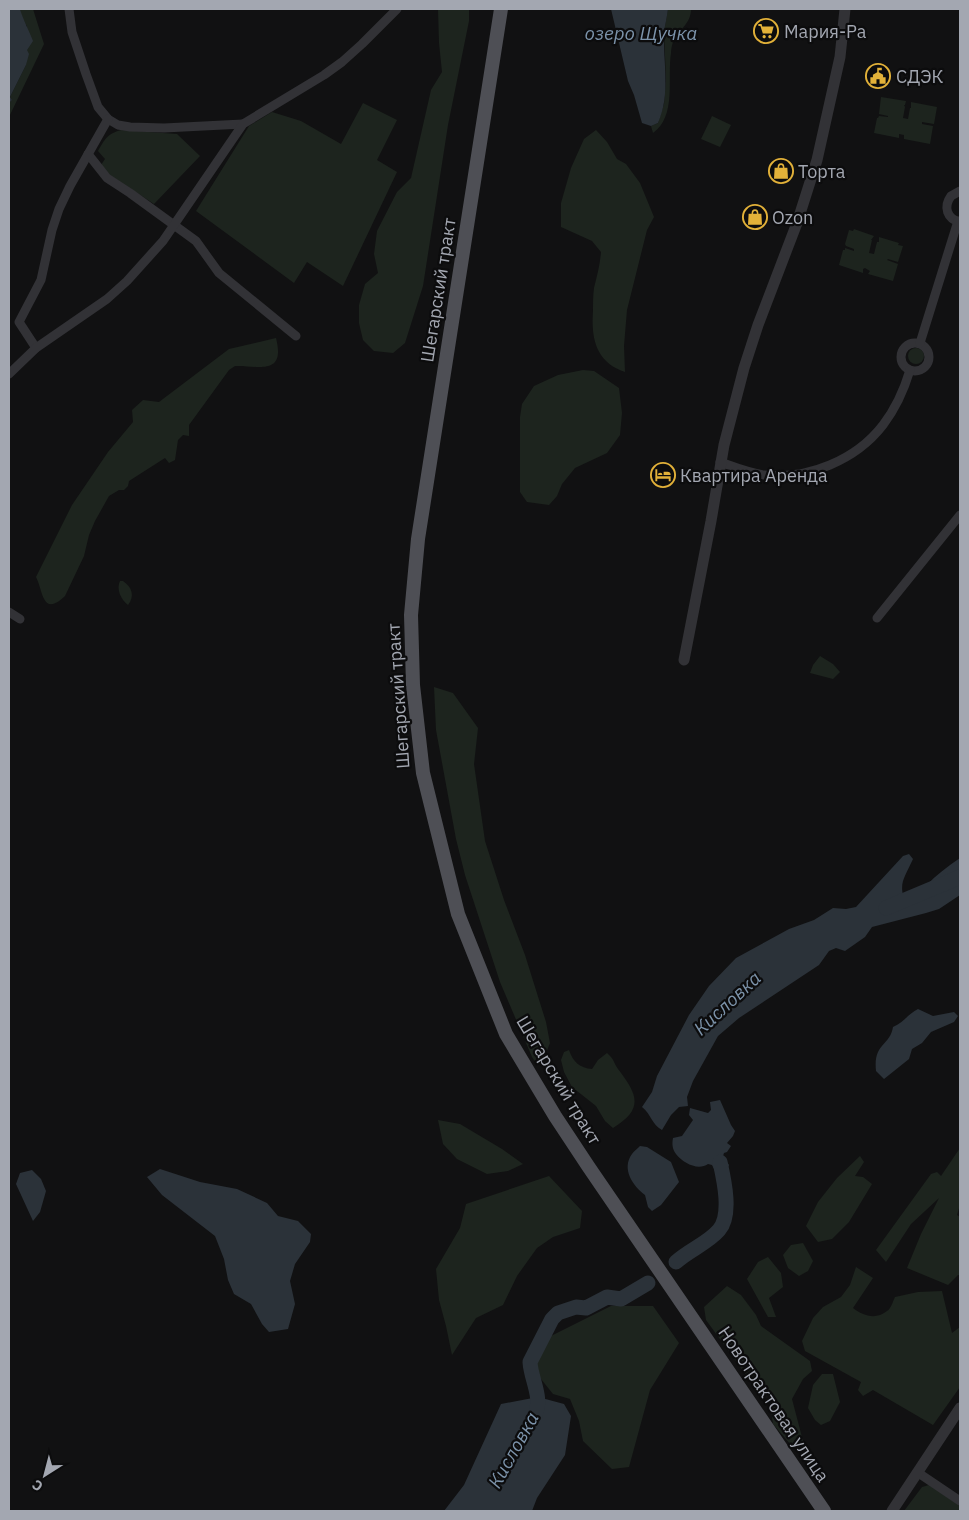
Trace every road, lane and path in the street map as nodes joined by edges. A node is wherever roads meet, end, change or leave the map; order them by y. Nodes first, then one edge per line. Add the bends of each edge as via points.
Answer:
1 (69, 9) edge
2 (397, 9) edge
3 (501, 9) edge
4 (845, 9) edge
5 (108, 119) junction
6 (244, 124) junction
7 (88, 154) junction
8 (960, 191) edge
9 (959, 222) edge
10 (175, 225) junction
11 (296, 336) dead end
12 (920, 343) junction
13 (36, 348) junction
14 (910, 370) junction
15 (9, 374) edge
16 (720, 462) junction
17 (960, 515) edge
18 (9, 612) edge
19 (877, 618) dead end
20 (20, 619) dead end
21 (684, 660) dead end
22 (693, 1318) joint
23 (960, 1408) edge
24 (917, 1472) junction
25 (960, 1501) edge
26 (824, 1511) edge
27 (892, 1511) edge

1 - 5 street via 72,32 86,74 98,107
2 - 6 street via 330,71
3 - 22 main road, Шегарский тракт via 418,539 411,615 413,685 423,773 458,914 506,1034 555,1116
4 - 16 street via 840,57 817,160 744,368
5 - 6 street via 130,127
5 - 7 street
6 - 10 street
7 - 10 street via 107,178
7 - 13 street via 59,209 41,280 20,322
8 - 9 street via 951,196 946,205 949,215
9 - 12 street
10 - 11 street via 196,241 219,273
10 - 13 street via 127,281 107,299
12 - 14 street via 906,346 901,354 903,364
12 - 14 street via 929,353 929,362 923,369
13 - 15 street
14 - 16 street via 901,396 882,426 854,452 828,466 775,476
16 - 21 street
17 - 19 street
18 - 20 street
22 - 26 main road, Новотрактовая улица
23 - 24 street
24 - 25 street
24 - 27 street

